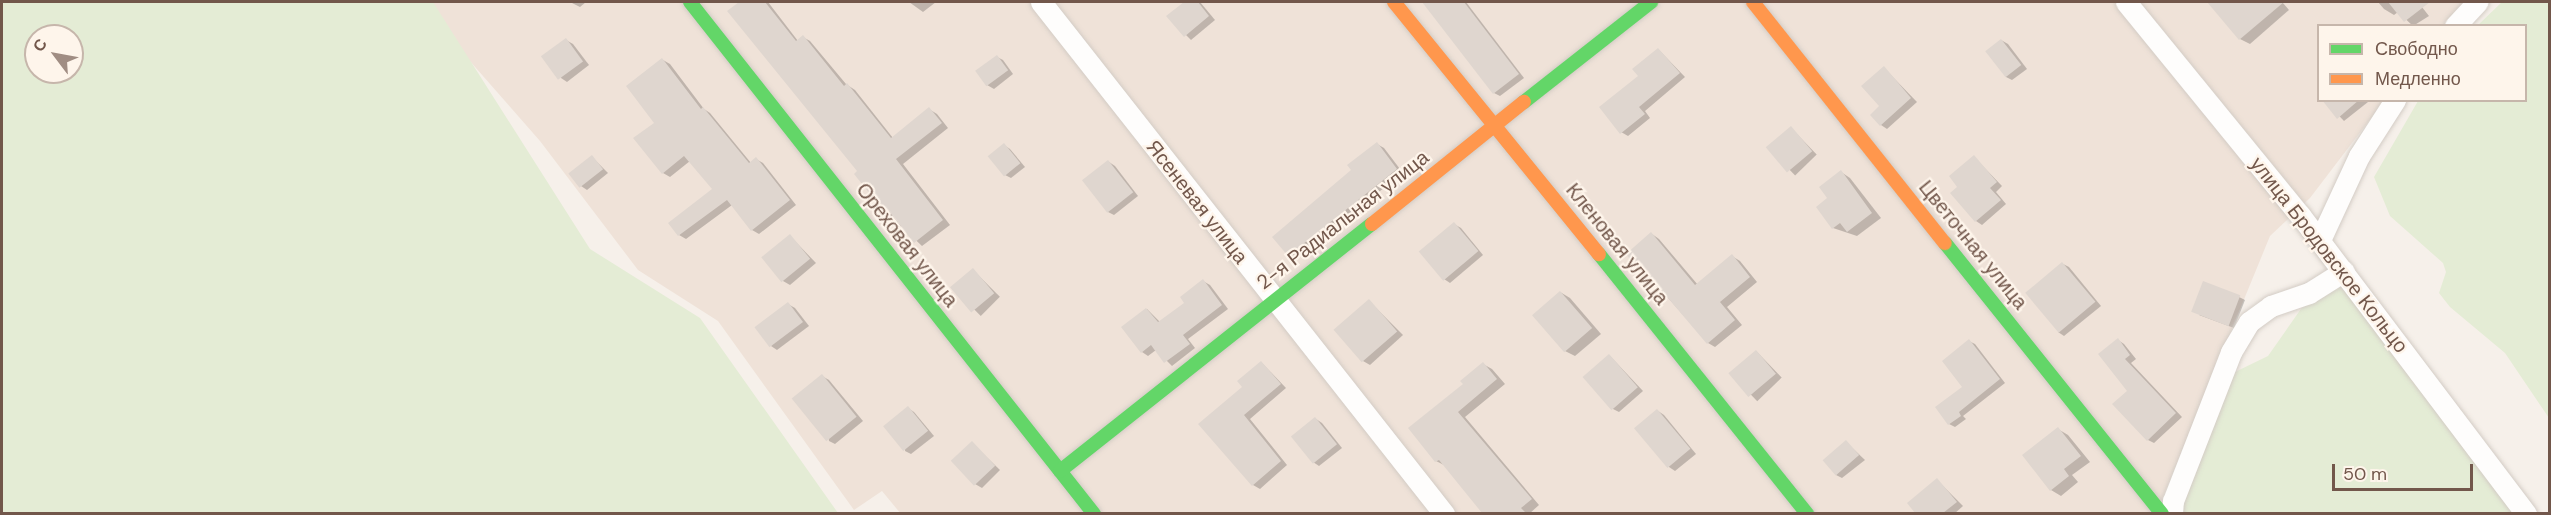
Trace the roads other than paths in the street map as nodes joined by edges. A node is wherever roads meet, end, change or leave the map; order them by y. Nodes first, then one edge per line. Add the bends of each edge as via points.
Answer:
1 (690, 2) edge
2 (1041, 2) edge
3 (1394, 2) edge
4 (1651, 2) edge
5 (1753, 2) edge
6 (2126, 2) edge
7 (2477, 2) edge
8 (2457, 24) edge
9 (2394, 102) edge
10 (1496, 125) junction
11 (2320, 240) junction
12 (2343, 271) junction
13 (1273, 300) junction
14 (1060, 471) junction
15 (1094, 513) edge
16 (1444, 513) edge
17 (1807, 513) edge
18 (2162, 513) edge
19 (2172, 513) edge
20 (2526, 513) edge

1 - 14 street, Ореховая улица
2 - 13 street, Ясеневая улица
3 - 10 street, Кленовая улица
4 - 10 street, 2-я Радиальная улица
5 - 18 street, Цветочная улица
6 - 11 street, улица Бродовское Кольцо
7 - 8 street
9 - 11 street via 2359,156
10 - 13 street, 2-я Радиальная улица
10 - 17 street, Кленовая улица
11 - 12 street, улица Бродовское Кольцо
12 - 19 street via 2309,293 2271,306 2249,322 2231,352 2173,501
12 - 20 street, улица Бродовское Кольцо
13 - 14 street, 2-я Радиальная улица
13 - 16 street, Ясеневая улица
14 - 15 street, Ореховая улица

